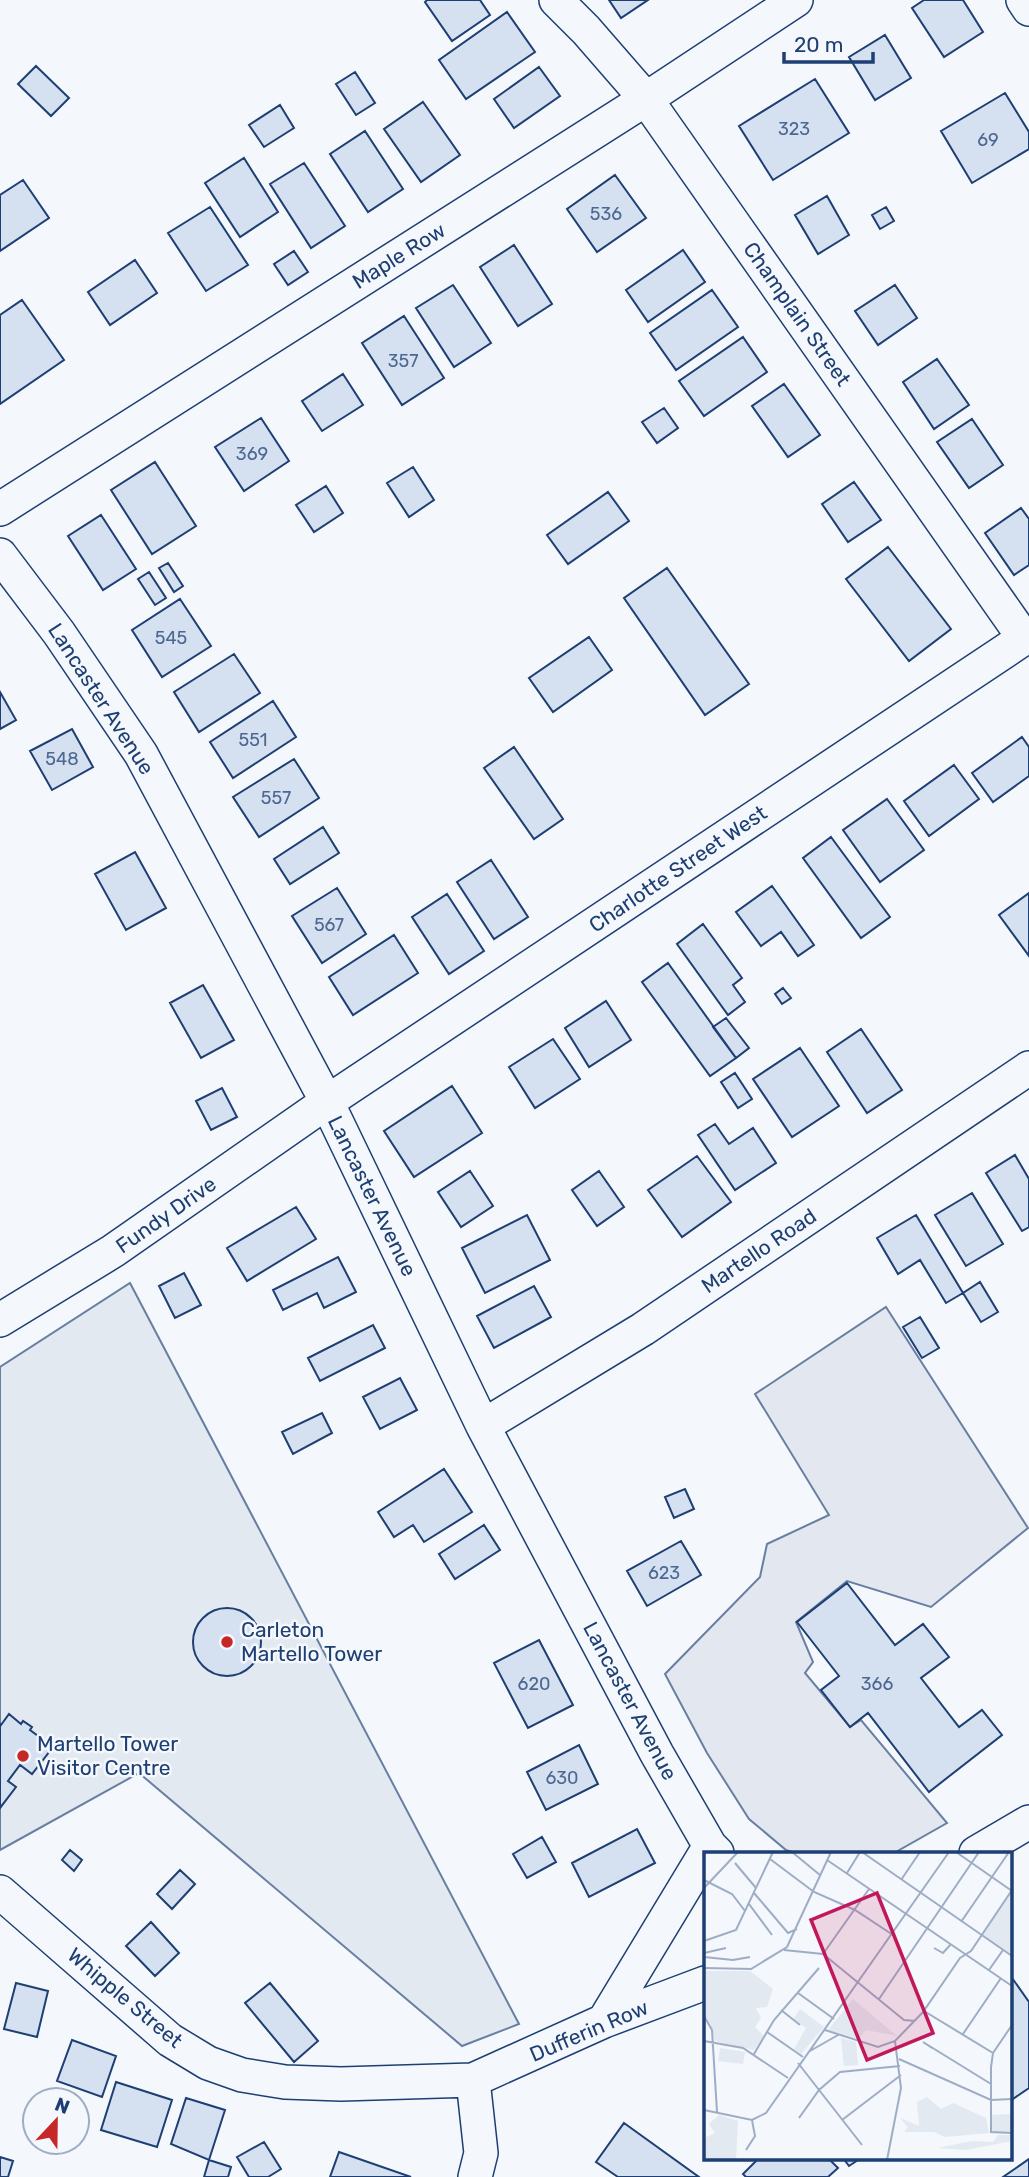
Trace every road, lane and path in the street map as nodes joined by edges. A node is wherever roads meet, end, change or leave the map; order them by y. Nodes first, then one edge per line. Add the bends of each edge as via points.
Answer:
1 (555, 0) edge
2 (796, 0) edge
3 (1023, 0) edge
4 (1029, 9) edge
5 (646, 99) junction
6 (0, 509) edge
7 (0, 555) edge
8 (1027, 636) edge
9 (1029, 1068) edge
10 (327, 1102) junction
11 (0, 1320) edge
12 (484, 1426) junction
13 (1026, 1830) edge
14 (709, 1852) edge
15 (978, 1852) edge
16 (704, 1860) edge
17 (0, 1892) edge
18 (704, 1983) edge
19 (604, 2021) junction
20 (474, 2080) junction
21 (475, 2177) edge

1 - 5 street, Champlain Street
2 - 5 street, Maple Row
3 - 4 street
5 - 6 street, Maple Row
5 - 8 street, Champlain Street
7 - 10 street, Lancaster Avenue via 141,754
8 - 10 street, Charlotte Street West
9 - 12 street, Martello Road via 643,1329
10 - 11 street, Fundy Drive via 113,1251
10 - 12 street, Lancaster Avenue
12 - 14 street, Lancaster Avenue
13 - 15 street
16 - 19 street
17 - 20 street, Whipple Street via 170,2040 208,2063 285,2082
18 - 19 street, Dufferin Row
19 - 20 street, Dufferin Row
20 - 21 street via 481,2153

